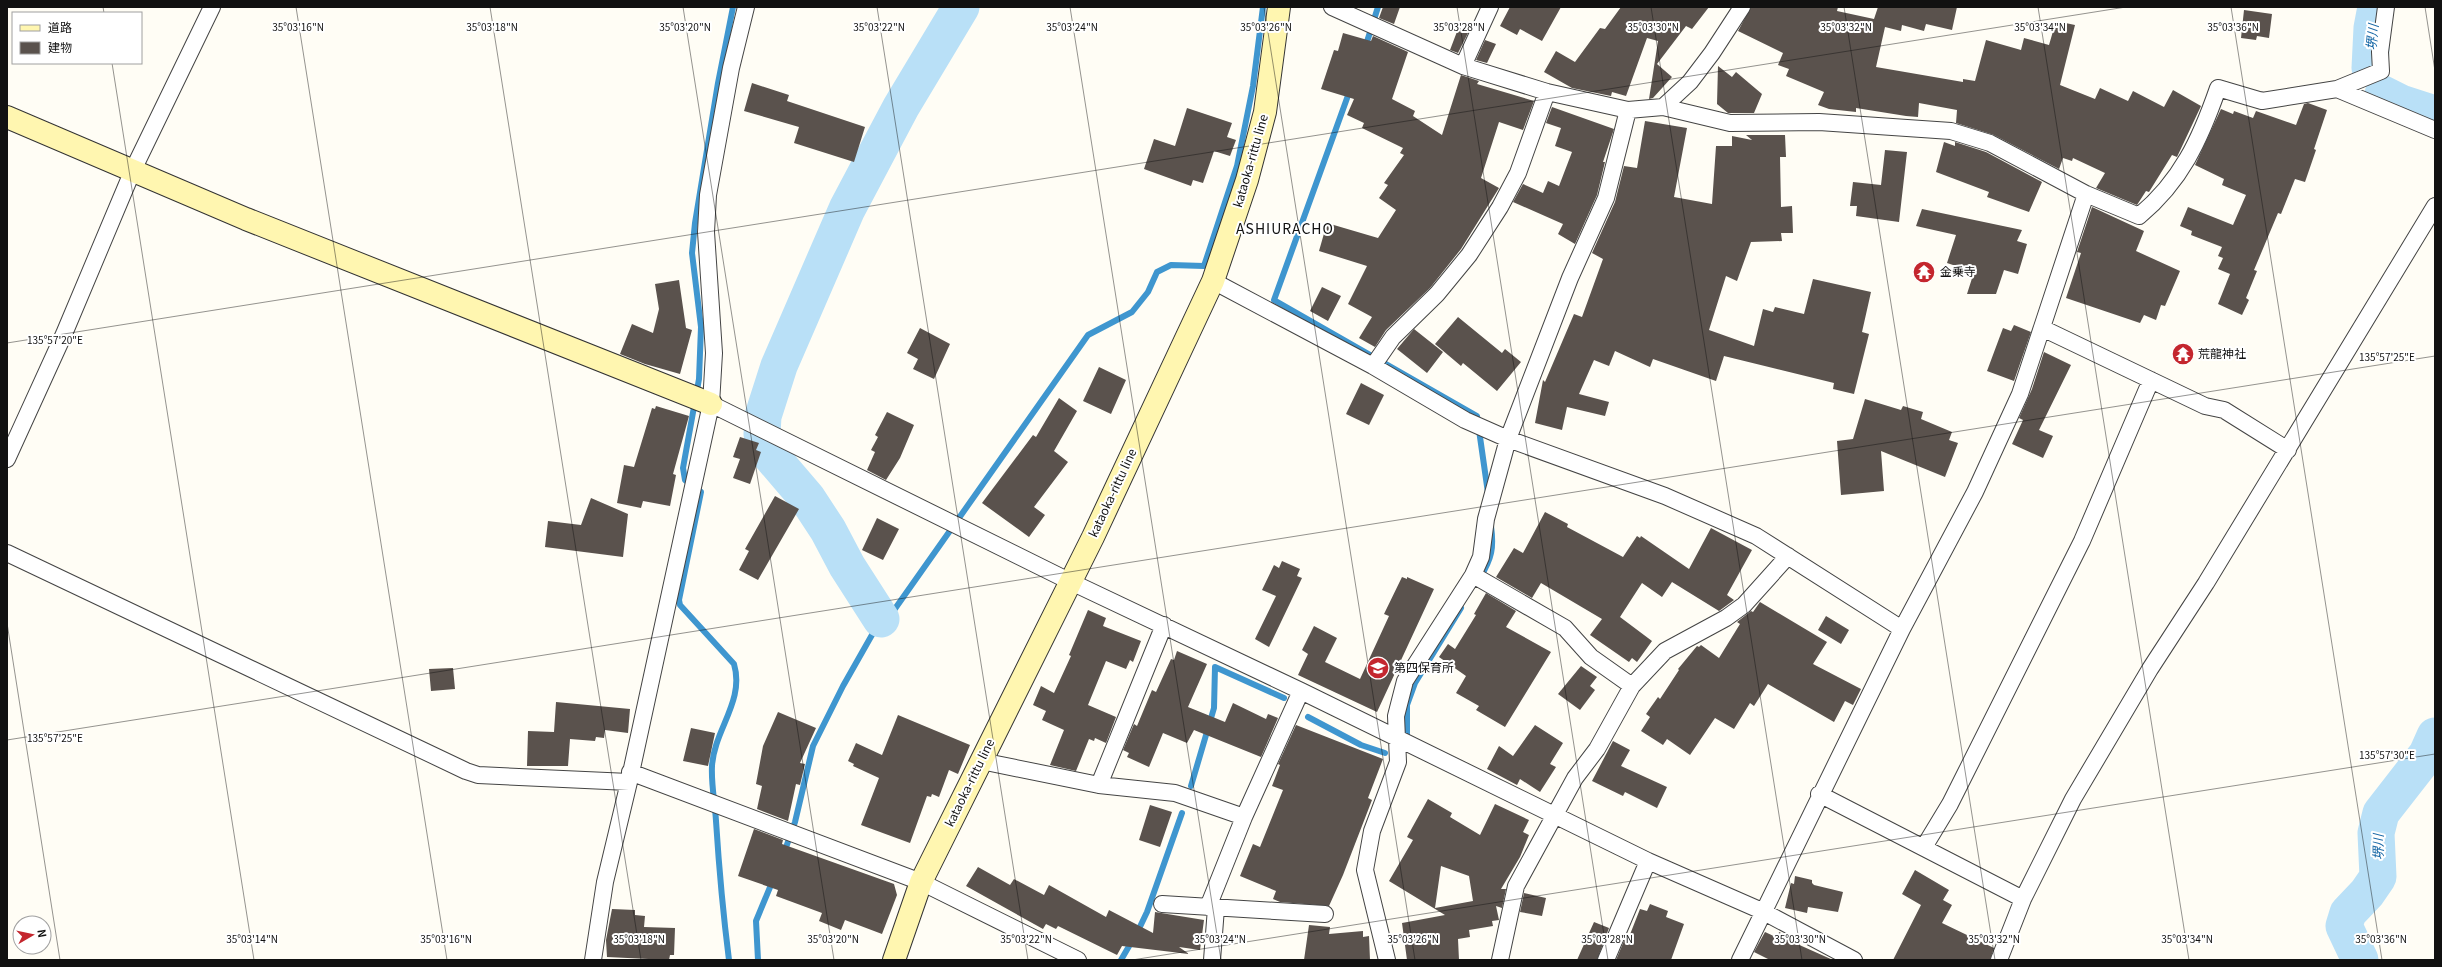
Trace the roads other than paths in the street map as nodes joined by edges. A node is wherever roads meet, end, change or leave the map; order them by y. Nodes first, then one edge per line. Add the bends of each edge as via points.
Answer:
1 (212, 7) edge
2 (746, 7) edge
3 (1279, 7) edge
4 (1332, 7) edge
5 (1490, 7) edge
6 (1742, 7) edge
7 (2386, 7) edge
8 (1463, 66) junction
9 (2337, 89) junction
10 (1547, 92) junction
11 (1663, 107) junction
12 (1628, 110) junction
13 (7, 116) edge
14 (2435, 130) edge
15 (133, 170) junction
16 (2086, 194) junction
17 (2435, 206) edge
18 (1212, 281) junction
19 (2042, 328) junction
20 (1374, 365) junction
21 (2152, 380) junction
22 (711, 404) junction
23 (1508, 439) junction
24 (2288, 450) junction
25 (7, 458) edge
26 (7, 553) edge
27 (1788, 556) junction
28 (1474, 576) junction
29 (1070, 581) junction
30 (1164, 625) junction
31 (1902, 629) junction
32 (1632, 686) junction
33 (1301, 691) junction
34 (1398, 740) junction
35 (981, 761) junction
36 (630, 777) junction
37 (1099, 785) junction
38 (1819, 794) junction
39 (1556, 815) junction
40 (1244, 817) junction
41 (1924, 847) junction
42 (1648, 861) junction
43 (921, 882) junction
44 (2023, 899) junction
45 (1162, 904) dead end
46 (1212, 907) junction
47 (1762, 911) junction
48 (1324, 914) dead end
49 (593, 960) edge
50 (894, 960) edge
51 (1078, 960) edge
52 (1212, 960) edge
53 (1387, 960) edge
54 (1500, 960) edge
55 (1606, 960) edge
56 (1740, 960) edge
57 (1854, 960) edge
58 (1999, 960) edge

1 - 15 street
2 - 22 street via 731,68 708,195 706,232 714,353
3 - 18 main road, kataoka-rittu line via 1265,112 1247,180
4 - 8 street
5 - 8 street
6 - 11 street via 1712,54 1690,82
7 - 9 street via 2380,52 2382,71
8 - 10 street
9 - 14 street
9 - 16 street via 2262,101 2218,88 2204,128 2184,165 2161,198 2139,216
10 - 12 street
10 - 20 street via 1518,173 1500,207 1468,255 1437,294 1393,337
11 - 12 street
11 - 16 street via 1730,123 1819,122 1951,131 1990,143
12 - 23 street via 1606,198 1570,278
13 - 15 main road
15 - 22 main road via 492,319
15 - 25 street via 64,334
16 - 19 street
17 - 24 street
18 - 20 street
18 - 29 main road, kataoka-rittu line
19 - 21 street
19 - 31 street via 2020,394 1975,492
20 - 23 street via 1465,420
21 - 24 street via 2205,406 2224,410
21 - 41 street via 2082,541 1950,804
22 - 29 street
22 - 36 street
23 - 27 street via 1717,517 1756,536
23 - 28 street via 1486,519 1481,557
24 - 44 street via 2206,584 2150,668 2073,799
26 - 36 street via 466,772 478,775
27 - 31 street
27 - 32 street via 1744,605 1726,618 1665,651
28 - 32 street via 1565,628 1591,658
28 - 34 street via 1405,681 1396,716
29 - 30 street
29 - 35 main road, kataoka-rittu line
30 - 33 street
30 - 37 street
31 - 38 street
32 - 39 street via 1597,749 1575,778
33 - 34 street
33 - 40 street
34 - 39 street
34 - 53 street via 1398,762 1372,830 1365,870
35 - 37 street
35 - 43 main road, kataoka-rittu line
36 - 43 street via 685,791
36 - 49 street via 604,882
37 - 40 street via 1175,793
38 - 41 street
38 - 47 street
39 - 42 street
39 - 54 street via 1516,886
40 - 46 street
41 - 44 street
42 - 47 street
42 - 55 street
43 - 50 main road, kataoka-rittu line
43 - 51 street
44 - 58 street
45 - 46 street
46 - 48 street
46 - 52 street
47 - 56 street
47 - 57 street

